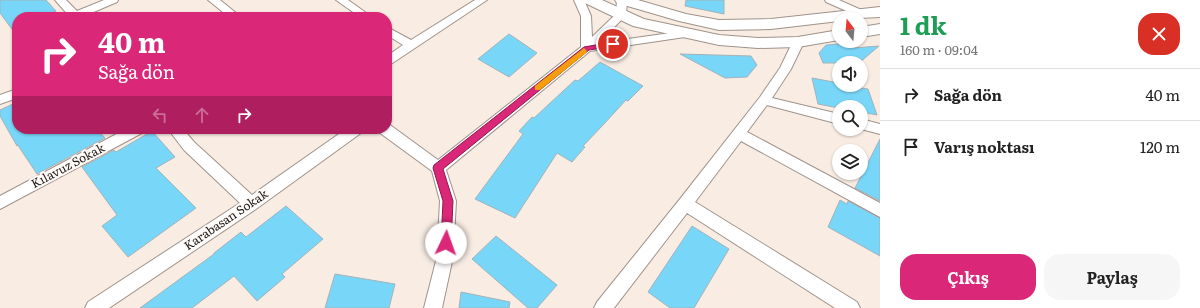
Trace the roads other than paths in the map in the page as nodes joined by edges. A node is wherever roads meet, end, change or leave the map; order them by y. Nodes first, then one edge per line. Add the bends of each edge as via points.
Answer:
1 (60, 0) edge
2 (113, 0) edge
3 (213, 0) edge
4 (341, 0) edge
5 (579, 0) edge
6 (590, 0) edge
7 (830, 0) edge
8 (478, 1) edge
9 (622, 4) edge
10 (72, 12) edge
11 (85, 12) edge
12 (229, 12) edge
13 (360, 12) edge
14 (857, 12) edge
15 (880, 12) edge
16 (868, 13) edge
17 (832, 17) edge
18 (880, 29) edge
19 (868, 31) edge
20 (392, 33) edge
21 (686, 34) junction
22 (832, 36) edge
23 (798, 42) junction
24 (411, 45) junction
25 (587, 48) junction
26 (392, 58) edge
27 (12, 95) edge
28 (0, 100) edge
29 (764, 100) junction
30 (832, 117) edge
31 (868, 126) edge
32 (880, 129) edge
33 (128, 134) edge
34 (179, 134) edge
35 (349, 134) edge
36 (392, 134) edge
37 (740, 134) junction
38 (438, 168) junction
39 (0, 203) edge
40 (251, 204) junction
41 (685, 204) junction
42 (880, 210) edge
43 (101, 306) edge
44 (433, 308) edge
45 (603, 308) edge
46 (851, 308) edge

1 - 10 street
2 - 11 street
3 - 12 street
4 - 13 street
5 - 25 street via 586,16
6 - 9 main road
7 - 14 street
8 - 24 street
9 - 17 main road via 720,24 771,24
9 - 21 main road via 639,23
9 - 25 street
15 - 16 main road
18 - 19 main road
20 - 24 street
21 - 23 main road via 758,43
21 - 25 street
22 - 23 main road
23 - 29 street via 785,69
24 - 26 street
25 - 38 street
27 - 28 street
29 - 30 street
29 - 37 street
31 - 32 street
33 - 39 street, Kılavuz Sokak
34 - 40 street
35 - 40 street, Karabasan Sokak
36 - 38 street
37 - 41 street
37 - 42 street
38 - 44 street via 448,201 446,257
40 - 43 street, Karabasan Sokak
41 - 45 street
41 - 46 street

